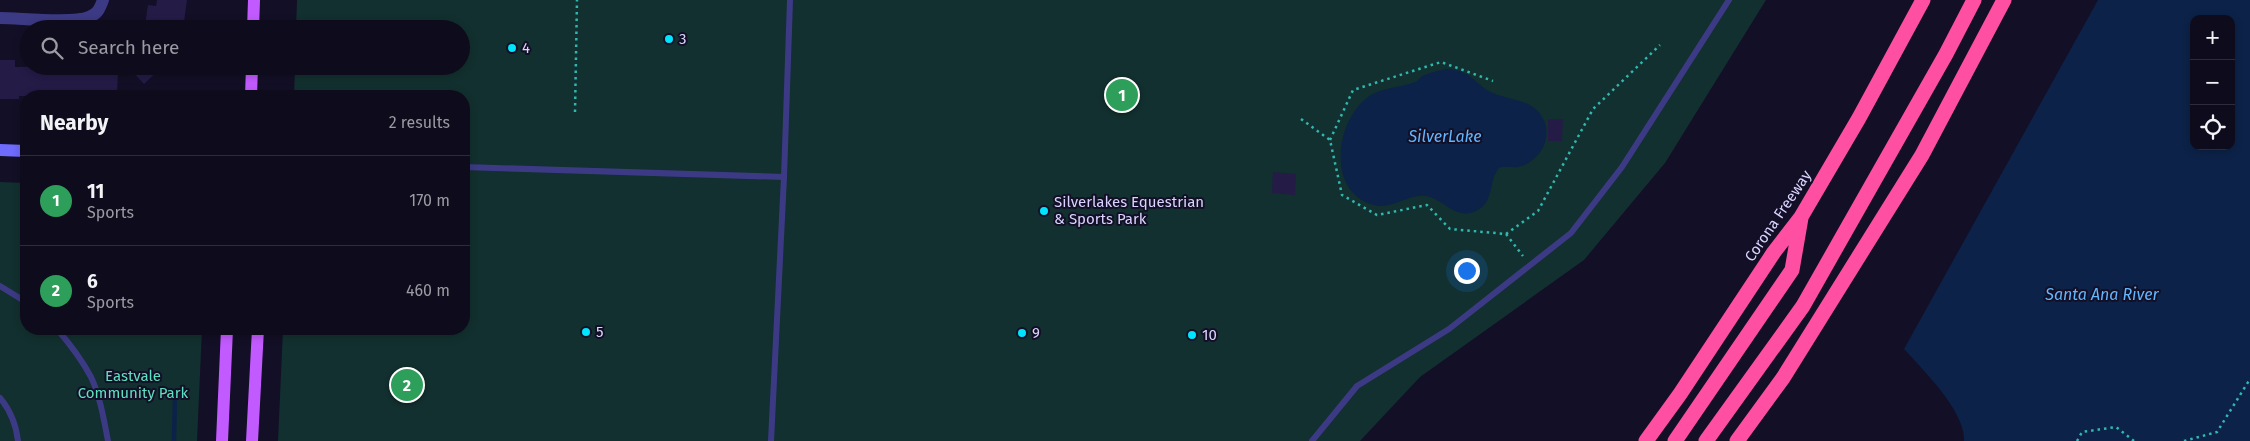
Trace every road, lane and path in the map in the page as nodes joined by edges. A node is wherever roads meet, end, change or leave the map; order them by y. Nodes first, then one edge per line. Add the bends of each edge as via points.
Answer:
1 (254, 0) edge
2 (577, 0) edge
3 (790, 0) edge
4 (1729, 0) edge
5 (1923, 0) edge
6 (1974, 0) edge
7 (2004, 0) edge
8 (101, 5) edge
9 (0, 18) edge
10 (253, 20) edge
11 (1660, 45) dead end
12 (252, 75) edge
13 (1493, 81) dead end
14 (251, 90) edge
15 (575, 112) dead end
16 (1301, 119) dead end
17 (1330, 140) junction
18 (0, 150) edge
19 (20, 151) edge
20 (470, 167) edge
21 (784, 177) junction
22 (1801, 217) junction
23 (1506, 234) junction
24 (1530, 265) junction
25 (0, 286) edge
26 (20, 298) edge
27 (61, 335) edge
28 (227, 335) edge
29 (258, 335) edge
30 (2250, 379) edge
31 (0, 398) edge
32 (18, 441) edge
33 (108, 441) edge
34 (222, 441) edge
35 (252, 441) edge
36 (771, 441) edge
37 (1312, 441) edge
38 (1646, 441) edge
39 (1675, 441) edge
40 (1706, 441) edge
41 (1737, 441) edge
42 (2077, 441) edge
43 (2134, 441) edge
44 (2184, 441) edge

1 - 10 main road
2 - 15 path
3 - 21 lane
4 - 24 lane via 1622,167 1571,233
5 - 22 highway, Corona Freeway
6 - 40 highway via 1803,306
7 - 41 highway via 1922,155 1783,378
8 - 9 street via 88,18
11 - 23 path via 1593,109 1538,211
12 - 14 main road
13 - 17 path via 1441,62 1353,90
16 - 17 path
17 - 23 path via 1342,194 1377,215 1427,205 1450,229
18 - 19 street
20 - 21 lane
21 - 36 lane
22 - 38 highway, Corona Freeway
22 - 39 highway via 1792,270
23 - 24 path
24 - 37 lane via 1449,329 1357,386
25 - 26 lane
27 - 33 lane via 91,377
28 - 34 main road
29 - 35 main road
30 - 44 path via 2217,432
31 - 32 lane via 14,420
42 - 43 path via 2082,432 2116,428

